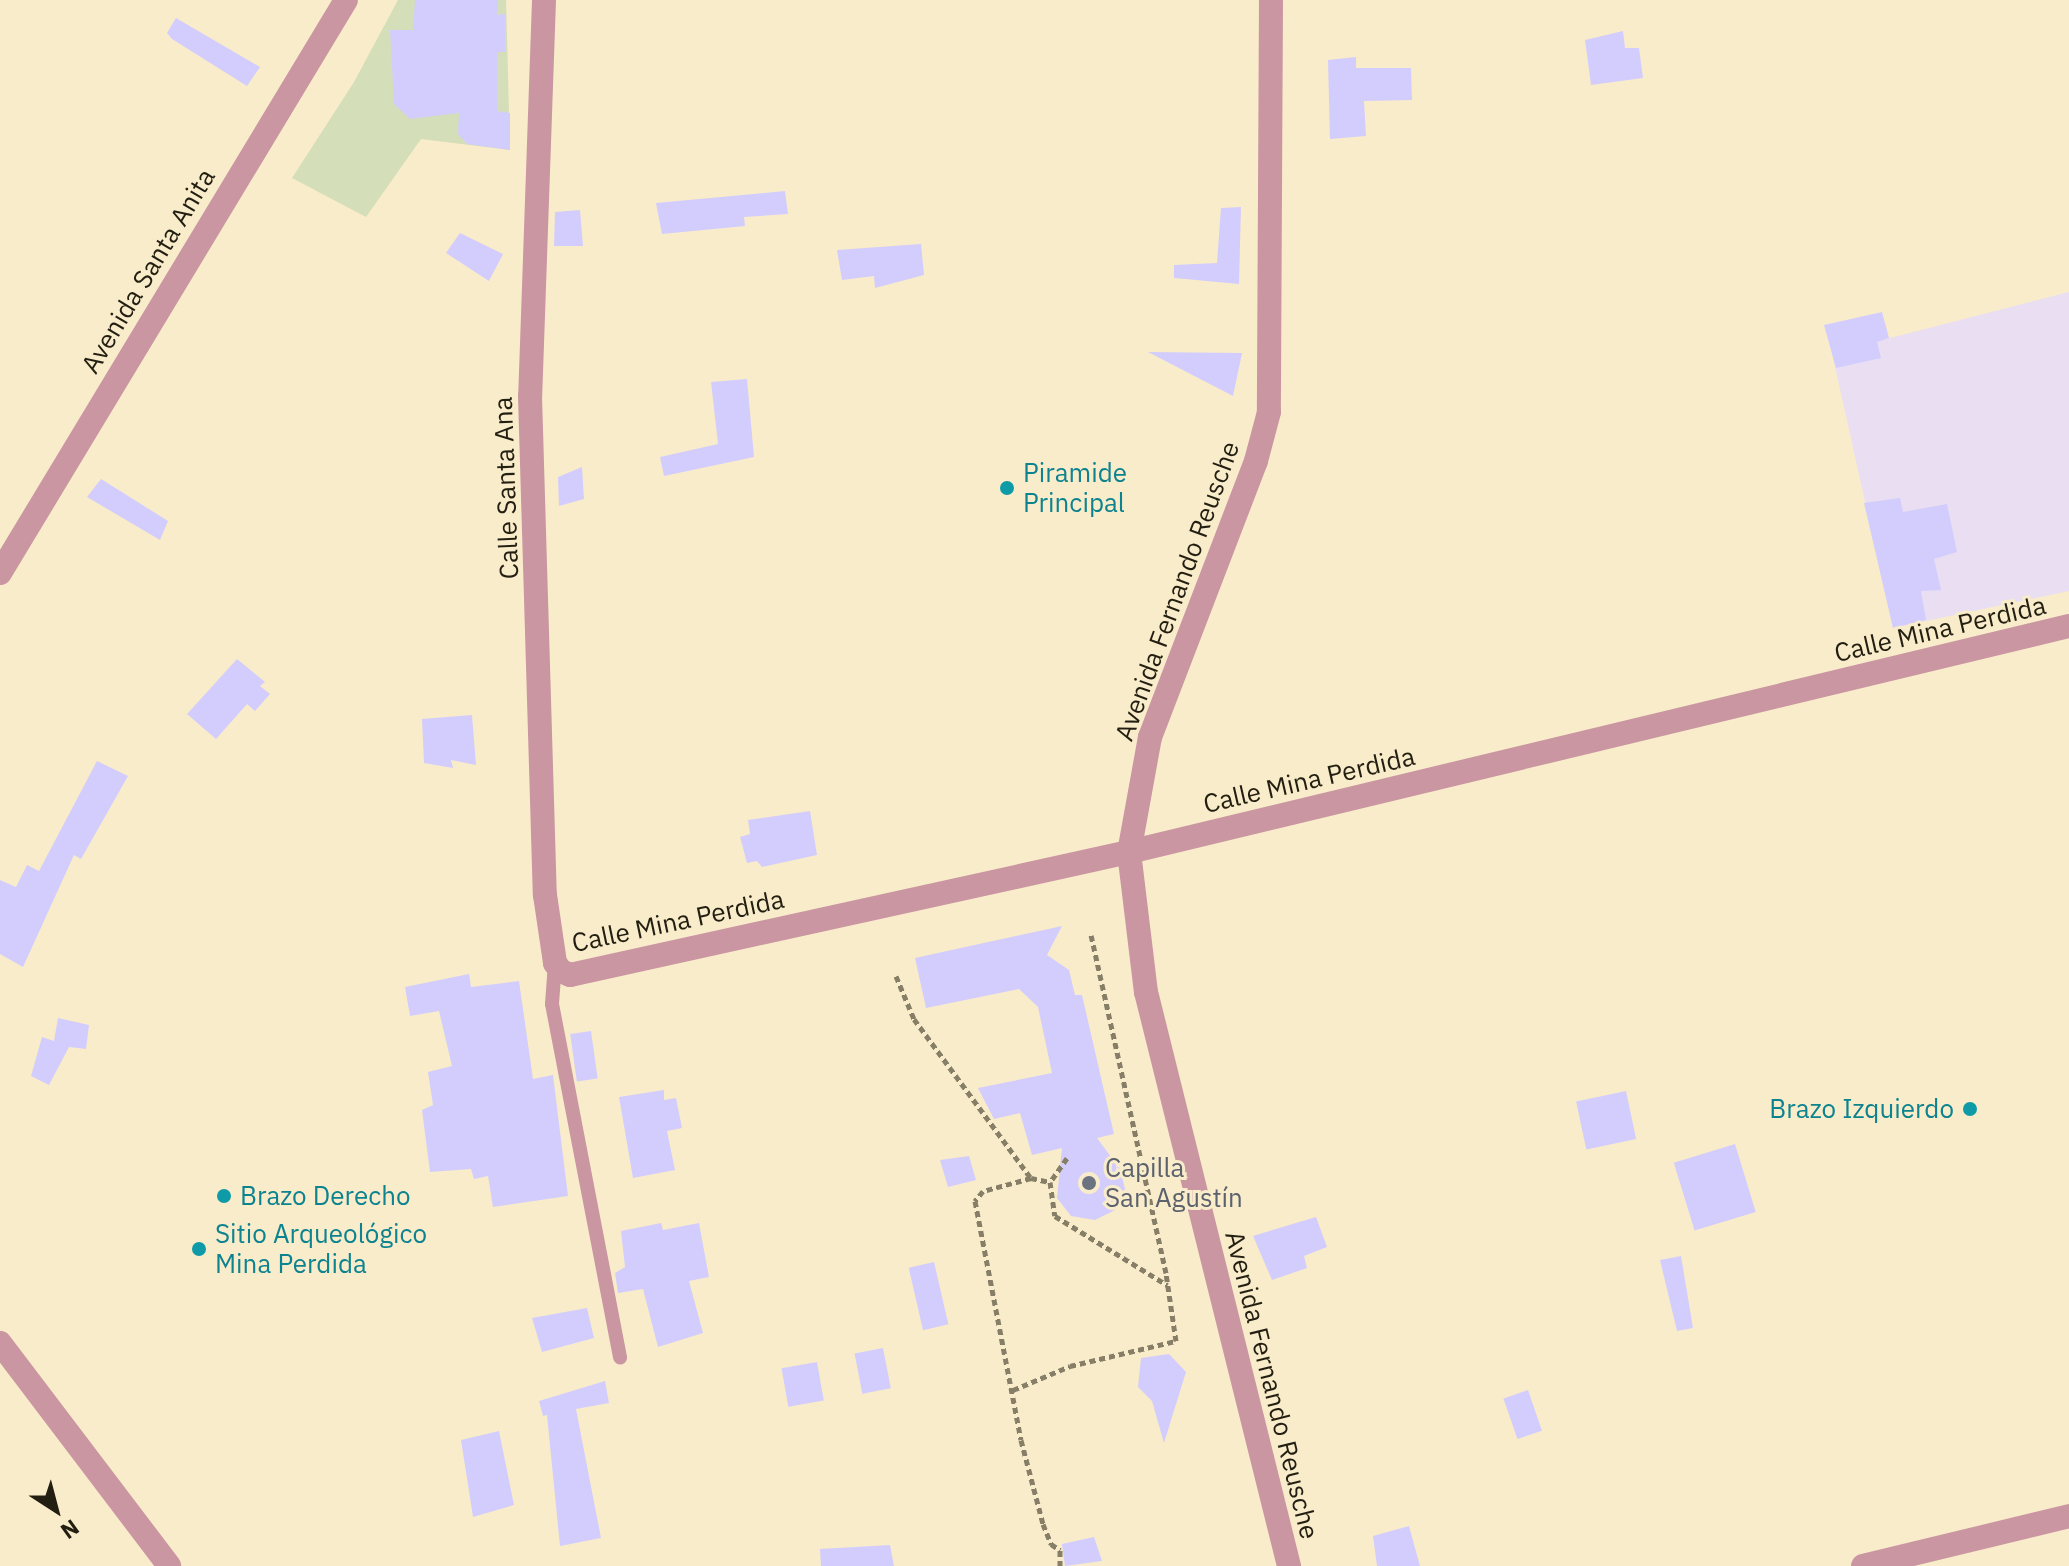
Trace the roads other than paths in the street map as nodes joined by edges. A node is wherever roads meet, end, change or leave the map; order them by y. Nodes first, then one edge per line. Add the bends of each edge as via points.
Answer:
1 (346, 0) edge
2 (544, 0) edge
3 (1271, 0) edge
4 (0, 573) edge
5 (2069, 626) edge
6 (1129, 852) junction
7 (558, 967) junction
8 (0, 1343) edge
9 (620, 1358) dead end
10 (2069, 1516) edge
11 (169, 1566) edge
12 (1289, 1566) edge
13 (1863, 1566) edge

1 - 4 street, Avenida Santa Anita
2 - 7 street, Calle Santa Ana via 530,396 545,895
3 - 6 street, Avenida Fernando Reusche via 1269,412 1256,461 1150,737
5 - 6 street, Calle Mina Perdida
6 - 7 street, Calle Mina Perdida via 570,975
6 - 12 street, Avenida Fernando Reusche via 1146,992
7 - 9 lane via 552,1004
8 - 11 street
10 - 13 street

